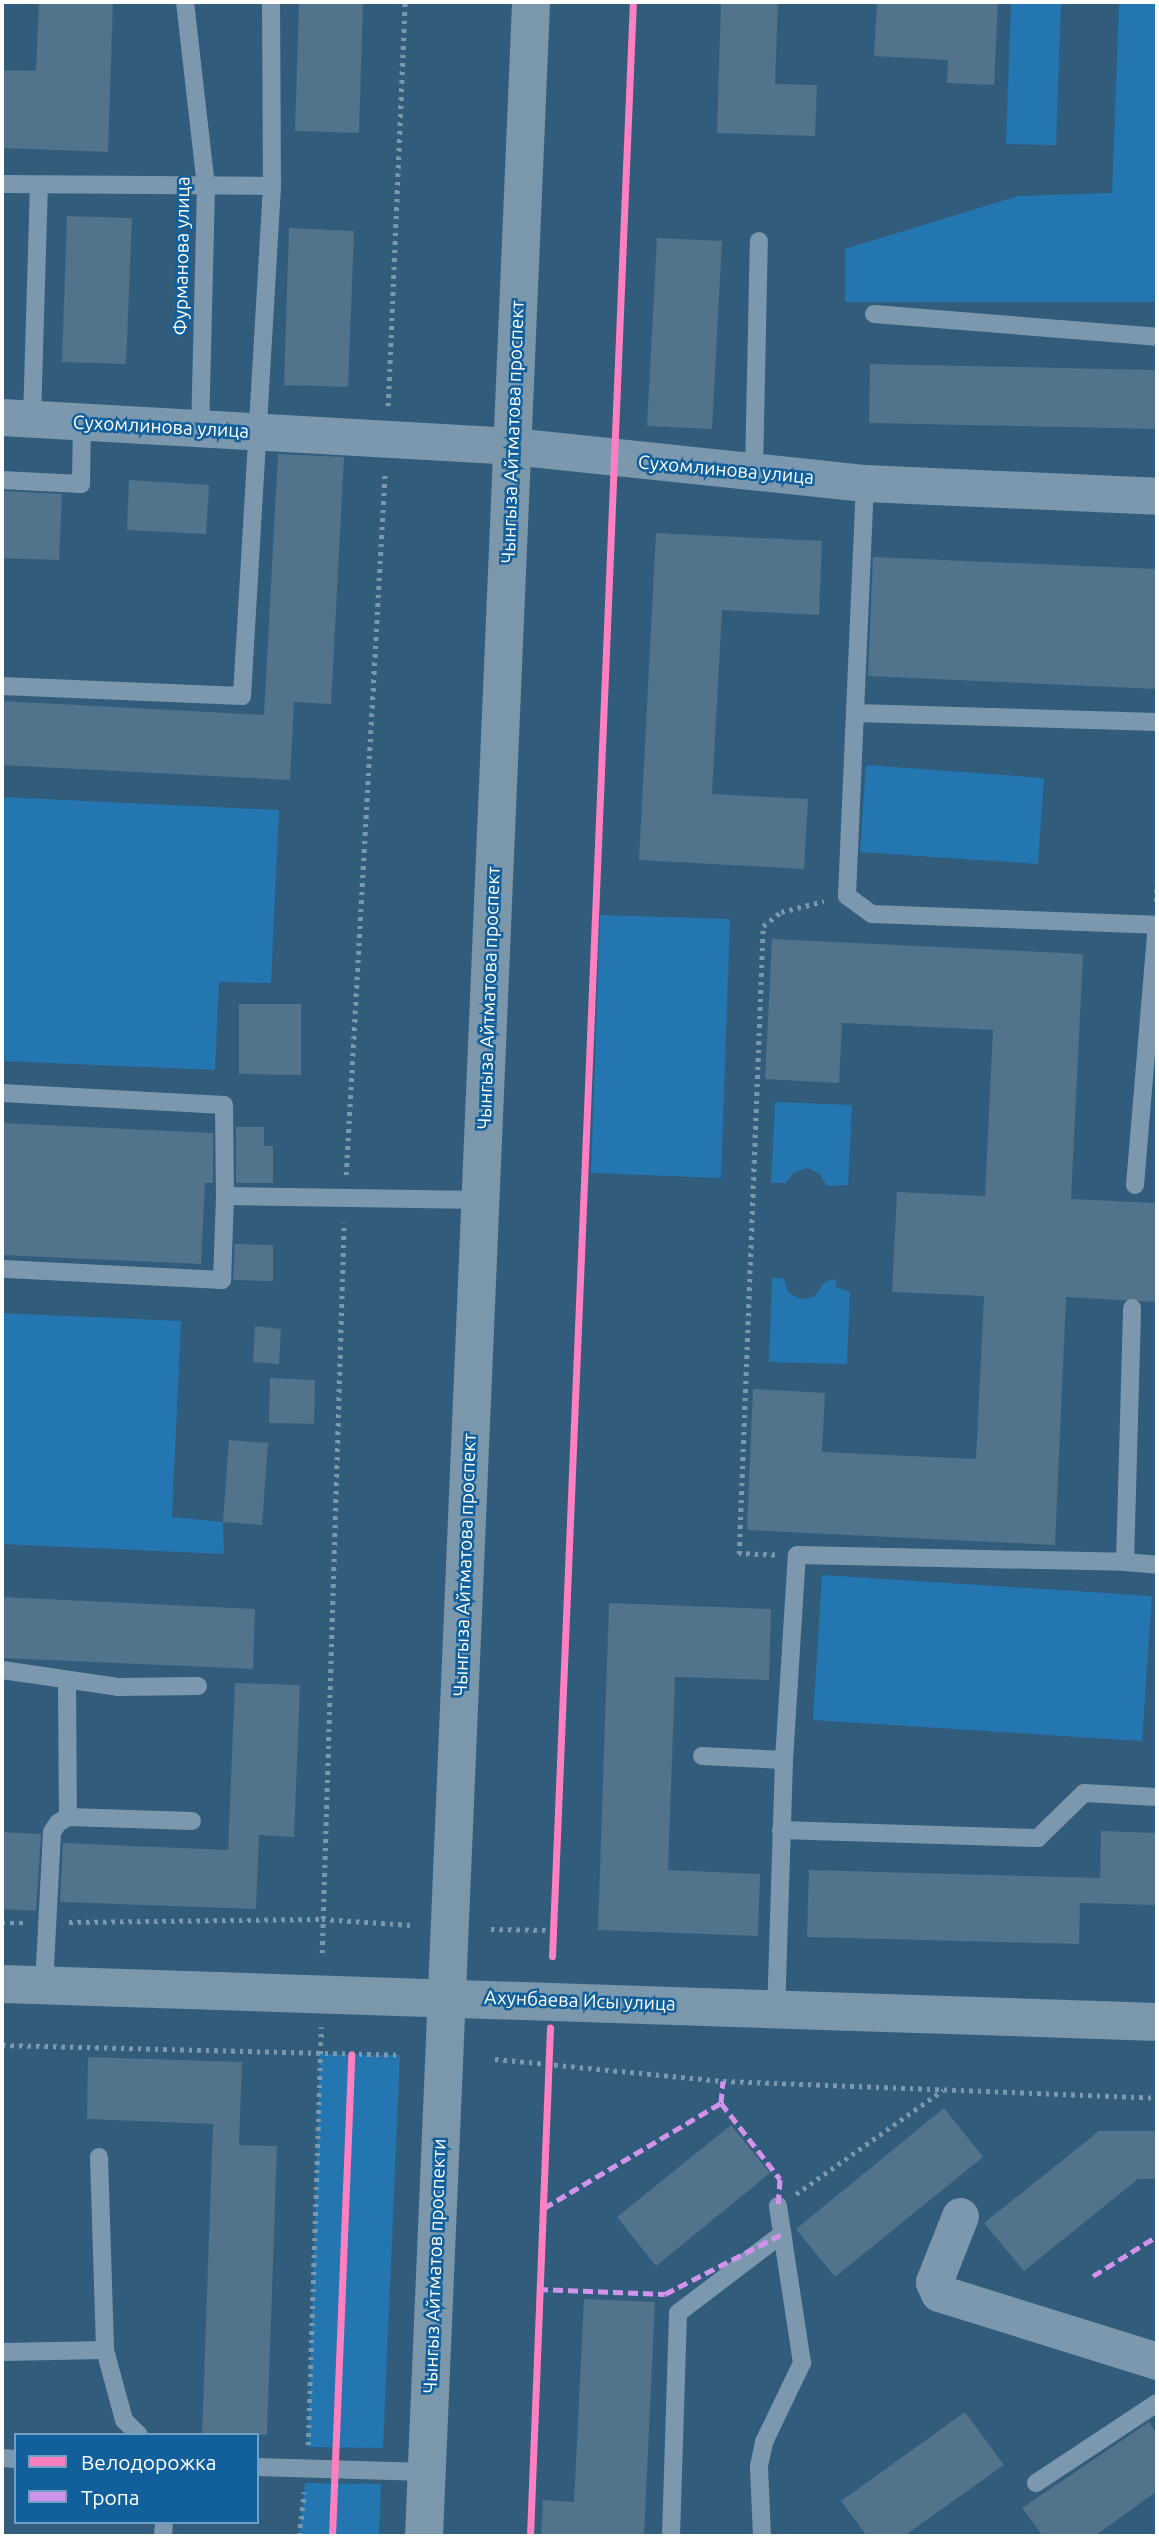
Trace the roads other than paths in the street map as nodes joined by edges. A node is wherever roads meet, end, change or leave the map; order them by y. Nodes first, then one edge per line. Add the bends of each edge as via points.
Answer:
1 (185, 2) edge
2 (271, 2) edge
3 (531, 2) edge
4 (2, 184) edge
5 (39, 186) junction
6 (272, 186) junction
7 (206, 187) junction
8 (759, 241) dead end
9 (874, 314) dead end
10 (1157, 337) edge
11 (17, 418) edge
12 (82, 422) junction
13 (200, 428) junction
14 (256, 432) junction
15 (512, 446) junction
16 (754, 472) junction
17 (2, 480) edge
18 (865, 482) junction
19 (1157, 496) edge
20 (2, 686) edge
21 (855, 713) junction
22 (1157, 722) edge
23 (1156, 925) edge
24 (2, 1093) edge
25 (1135, 1185) dead end
26 (225, 1196) junction
27 (480, 1200) junction
28 (2, 1269) edge
29 (1132, 1308) dead end
30 (1125, 1562) junction
31 (1157, 1565) edge
32 (2, 1670) edge
33 (67, 1681) junction
34 (198, 1686) dead end
35 (702, 1756) dead end
36 (784, 1760) junction
37 (1157, 1797) edge
38 (68, 1817) junction
39 (192, 1821) dead end
40 (781, 1830) junction
41 (2, 1984) edge
42 (44, 1985) junction
43 (447, 1995) junction
44 (776, 2009) junction
45 (1157, 2022) edge
46 (99, 2157) dead end
47 (778, 2206) road end
48 (960, 2216) dead end
49 (782, 2234) junction
50 (105, 2350) junction
51 (2, 2352) edge
52 (1157, 2361) edge
53 (1157, 2403) edge
54 (137, 2433) edge
55 (259, 2467) edge
56 (426, 2472) junction
57 (1036, 2483) dead end
58 (424, 2536) edge
59 (671, 2536) edge
60 (762, 2536) edge

1 - 7 lane, Фурманова улица
2 - 6 lane
3 - 15 main road, Чынгыза Айтматова проспект
4 - 5 lane
5 - 7 lane
5 - 11 lane
6 - 7 lane
6 - 14 lane
7 - 13 lane, Фурманова улица
8 - 16 lane
9 - 10 lane
11 - 12 street, Сухомлинова улица
12 - 13 street, Сухомлинова улица
12 - 17 lane via 81,484
13 - 14 street, Сухомлинова улица
14 - 15 street, Сухомлинова улица
14 - 20 lane via 242,696
15 - 16 street, Сухомлинова улица
15 - 27 main road, Чынгыза Айтматова проспект
16 - 18 street, Сухомлинова улица
18 - 19 street, Сухомлинова улица
18 - 21 lane
21 - 22 lane
21 - 23 lane via 847,896 872,914
23 - 25 lane
24 - 26 lane via 225,1105
26 - 27 lane
26 - 28 lane via 222,1280
27 - 43 main road, Чынгыза Айтматова проспект
29 - 30 lane
30 - 31 lane
30 - 36 lane via 797,1555
32 - 33 lane
33 - 34 lane
33 - 38 lane
35 - 36 lane
36 - 40 lane
37 - 40 lane via 1084,1793 1038,1838
38 - 39 lane
38 - 42 lane via 52,1832
40 - 44 lane
41 - 42 main road, Ахунбаева Исы улица
42 - 43 main road, Ахунбаева Исы улица
43 - 44 main road, Ахунбаева Исы улица
43 - 56 main road, Чынгыз Айтматов проспекти
44 - 45 main road, Ахунбаева Исы улица
46 - 50 lane
47 - 49 lane
48 - 52 street via 934,2282 939,2293
49 - 59 lane via 678,2313
49 - 60 lane via 802,2363 764,2442 759,2466
50 - 51 lane
50 - 54 lane via 124,2420
53 - 57 lane
55 - 56 lane
56 - 58 main road, Чынгыз Айтматов проспекти

